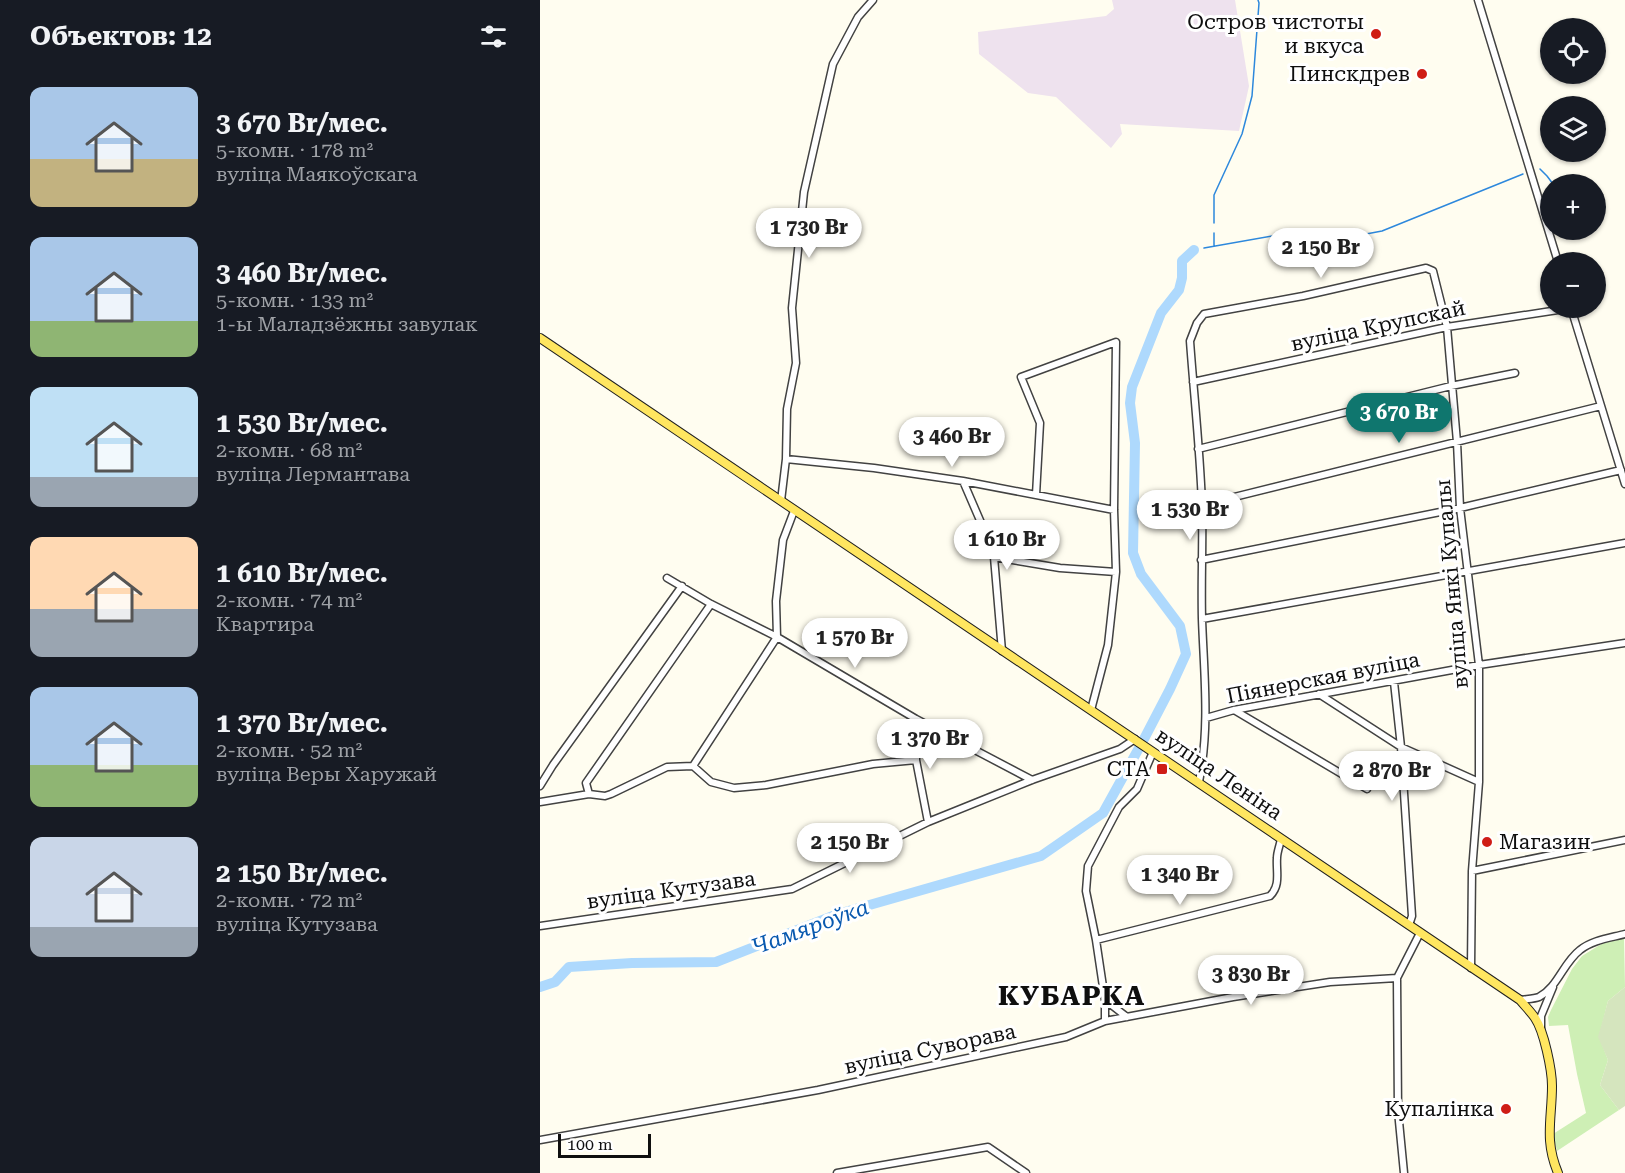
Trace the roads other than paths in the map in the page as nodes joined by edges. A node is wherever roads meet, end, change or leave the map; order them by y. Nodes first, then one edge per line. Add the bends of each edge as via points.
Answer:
1 (873, 0) edge
2 (1478, 0) edge
3 (1555, 252) edge
4 (1540, 313) edge
5 (1574, 318) edge
6 (1447, 327) junction
7 (540, 338) edge
8 (1515, 373) dead end
9 (1193, 382) junction
10 (1451, 386) junction
11 (1601, 406) junction
12 (1457, 442) junction
13 (1198, 449) junction
14 (786, 459) junction
15 (1621, 470) junction
16 (963, 481) junction
17 (1625, 484) edge
18 (1036, 495) junction
19 (781, 501) junction
20 (1202, 505) junction
21 (1460, 508) junction
22 (1114, 510) junction
23 (794, 511) junction
24 (1625, 543) edge
25 (994, 557) junction
26 (1202, 560) junction
27 (1116, 572) junction
28 (1468, 572) junction
29 (667, 578) dead end
30 (682, 586) junction
31 (711, 604) junction
32 (1202, 619) junction
33 (777, 637) junction
34 (1625, 643) edge
35 (1002, 651) junction
36 (1479, 665) junction
37 (1394, 682) junction
38 (1319, 694) junction
39 (1091, 710) junction
40 (1234, 710) junction
41 (1206, 718) junction
42 (916, 719) junction
43 (1135, 739) junction
44 (1401, 747) junction
45 (1154, 752) junction
46 (916, 760) junction
47 (693, 766) junction
48 (1032, 780) junction
49 (1199, 782) junction
50 (1479, 782) junction
51 (540, 786) edge
52 (1367, 789) dead end
53 (589, 794) junction
54 (540, 802) edge
55 (928, 822) junction
56 (1281, 838) junction
57 (1625, 840) edge
58 (1472, 871) junction
59 (1409, 925) junction
60 (540, 926) edge
61 (1420, 933) junction
62 (1625, 934) edge
63 (1096, 940) junction
64 (1471, 968) junction
65 (1396, 978) junction
66 (1554, 984) junction
67 (1106, 1000) junction
68 (1520, 1000) junction
69 (1127, 1017) junction
70 (1105, 1021) junction
71 (1541, 1034) junction
72 (540, 1140) edge
73 (837, 1173) edge
74 (1026, 1173) edge
75 (1404, 1173) edge
76 (1558, 1173) edge

1 - 14 street via 858,17 833,64 804,192 792,308 796,363 787,409
2 - 3 street
4 - 6 street, вуліца Крупскай
5 - 11 street
6 - 9 street, вуліца Крупскай
6 - 9 street, вуліца Янкі Купалы via 1433,272 1426,268 1204,314 1190,341
6 - 10 street, вуліца Янкі Купалы
7 - 19 main road, вуліца Леніна
8 - 10 street
9 - 13 street
10 - 12 street, вуліца Янкі Купалы
10 - 13 street
11 - 12 street
11 - 15 street
12 - 20 street
12 - 21 street, вуліца Янкі Купалы
13 - 20 street
14 - 16 street
14 - 19 street
15 - 17 street
15 - 21 street
16 - 18 street
16 - 25 street
18 - 22 street
18 - 22 street via 1040,423 1020,377 1116,342
19 - 23 main road, вуліца Леніна
20 - 26 street
21 - 26 street
21 - 28 street, вуліца Янкі Купалы
22 - 27 street
23 - 33 street via 783,540 776,601
23 - 35 main road, вуліца Леніна
24 - 28 street
25 - 27 street
25 - 35 street
26 - 32 street
27 - 39 street via 1108,645
28 - 32 street
28 - 36 street, вуліца Янкі Купалы
29 - 30 street
30 - 31 street
30 - 51 street
31 - 33 street
31 - 53 street via 586,783
32 - 41 street
33 - 42 street
33 - 47 street
34 - 36 street, Піянерская вуліца
35 - 39 main road, вуліца Леніна
36 - 37 street, Піянерская вуліца
36 - 50 street, вуліца Янкі Купалы
37 - 38 street, Піянерская вуліца
37 - 44 street
38 - 40 street, Піянерская вуліца
38 - 44 street
39 - 43 main road, вуліца Леніна
40 - 41 street, Піянерская вуліца
40 - 52 street
41 - 49 street
42 - 46 street
42 - 48 street
43 - 45 main road, вуліца Леніна
43 - 48 street, вуліца Кутузава via 1120,749
44 - 50 street
44 - 59 street via 1412,916
45 - 49 main road, вуліца Леніна
45 - 63 street via 1137,789 1119,807 1088,866 1086,891
46 - 47 street via 734,788 711,782
46 - 55 street
47 - 53 street via 667,767 605,796
48 - 55 street, вуліца Кутузава
49 - 56 main road, вуліца Леніна
50 - 58 street, вуліца Янкі Купалы
53 - 54 street
55 - 60 street, вуліца Кутузава via 792,889
56 - 59 main road, вуліца Леніна
56 - 63 street via 1278,883 1270,896
57 - 58 street
58 - 64 street, вуліца Янкі Купалы
59 - 61 main road, вуліца Леніна
61 - 64 main road, вуліца Леніна
61 - 65 street
62 - 66 street via 1581,948
63 - 67 street
64 - 68 main road, вуліца Леніна
65 - 69 street, вуліца Суворава via 1330,982
65 - 75 street via 1398,1111
66 - 68 street via 1539,997
66 - 71 street via 1541,1016
67 - 69 street
67 - 70 street
68 - 71 main road, вуліца Леніна
69 - 70 street, вуліца Суворава
70 - 72 street, вуліца Суворава via 1066,1037 818,1090
71 - 76 main road, вуліца Леніна via 1552,1084 1550,1152
73 - 74 street via 988,1147

